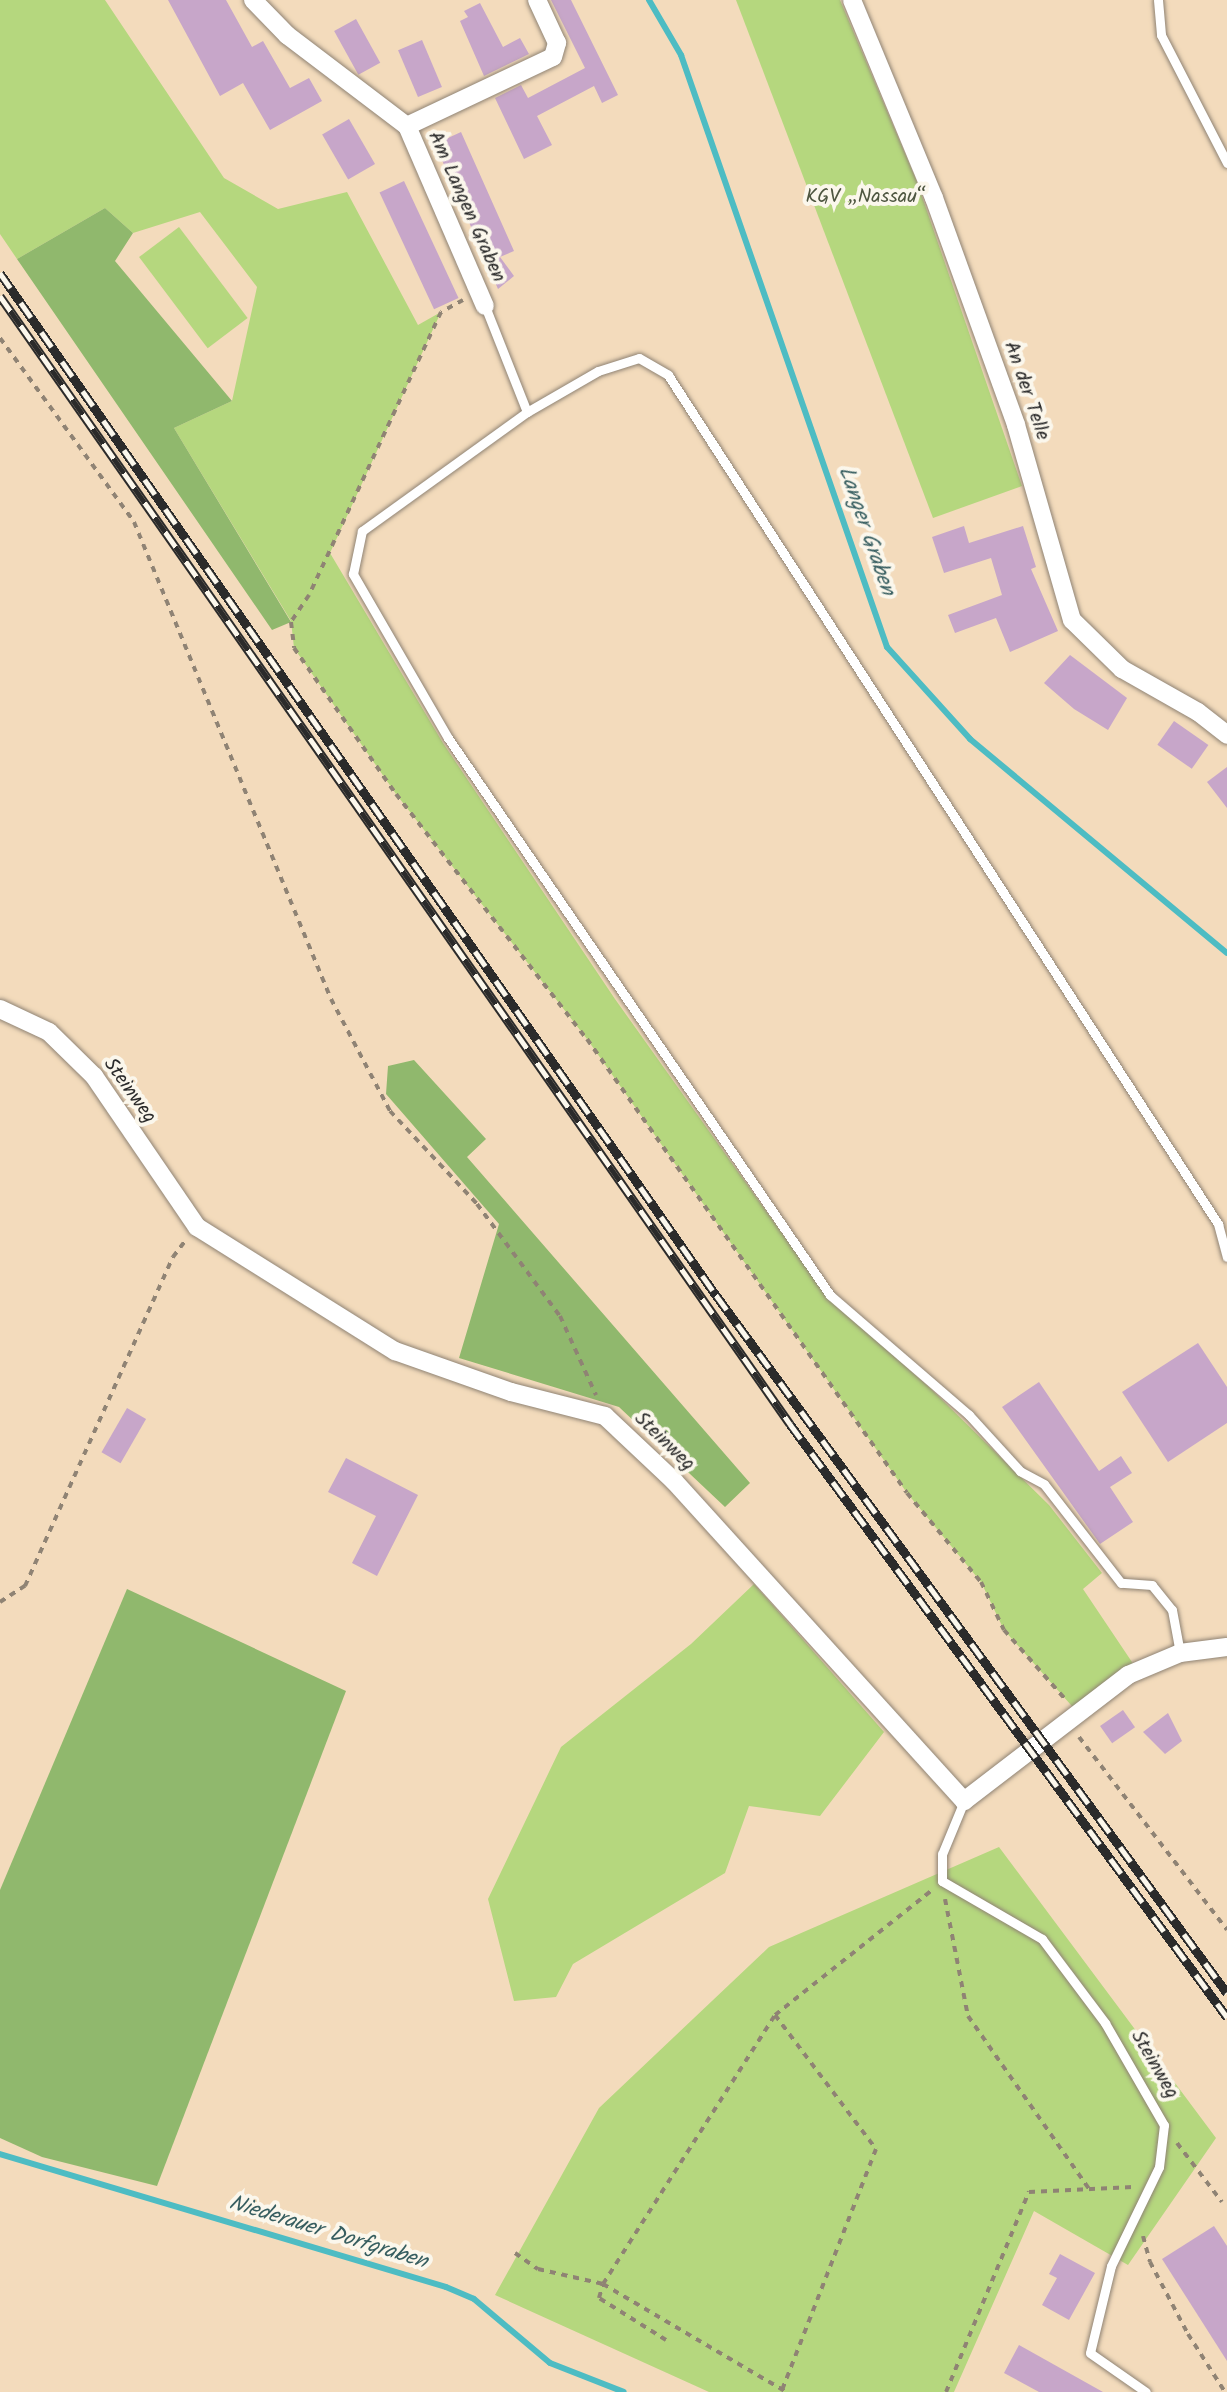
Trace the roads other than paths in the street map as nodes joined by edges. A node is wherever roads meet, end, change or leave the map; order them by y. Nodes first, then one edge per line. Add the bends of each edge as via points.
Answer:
1 (253, 0) edge
2 (537, 0) edge
3 (852, 0) edge
4 (1161, 2) edge
5 (407, 126) junction
6 (1227, 163) edge
7 (482, 299) joint
8 (527, 412) junction
9 (1227, 735) edge
10 (0, 1009) edge
11 (1227, 1257) edge
12 (1227, 1647) edge
13 (1180, 1653) junction
14 (964, 1801) junction
15 (1146, 2392) edge

1 - 5 street, Am Langen Graben via 287,35
2 - 5 street, Am Langen Graben via 557,43 553,57
3 - 9 street, An der Telle via 929,185 1016,425 1072,620 1122,669 1198,712
4 - 6 lane via 1161,35
5 - 7 street, Am Langen Graben
7 - 8 lane
8 - 11 lane via 598,371 632,359 650,362 678,387 1218,1224
8 - 13 lane via 362,531 353,574 448,738 830,1295 969,1415 1020,1471 1044,1484 1121,1583 1152,1585 1172,1610
10 - 14 street, Steinweg via 49,1032 94,1076 197,1227 395,1351 511,1392 605,1416 674,1481
12 - 13 street
13 - 14 street via 1128,1675
14 - 15 lane, Steinweg via 942,1854 942,1881 1042,1939 1105,2023 1164,2125 1151,2186 1111,2266 1090,2353

